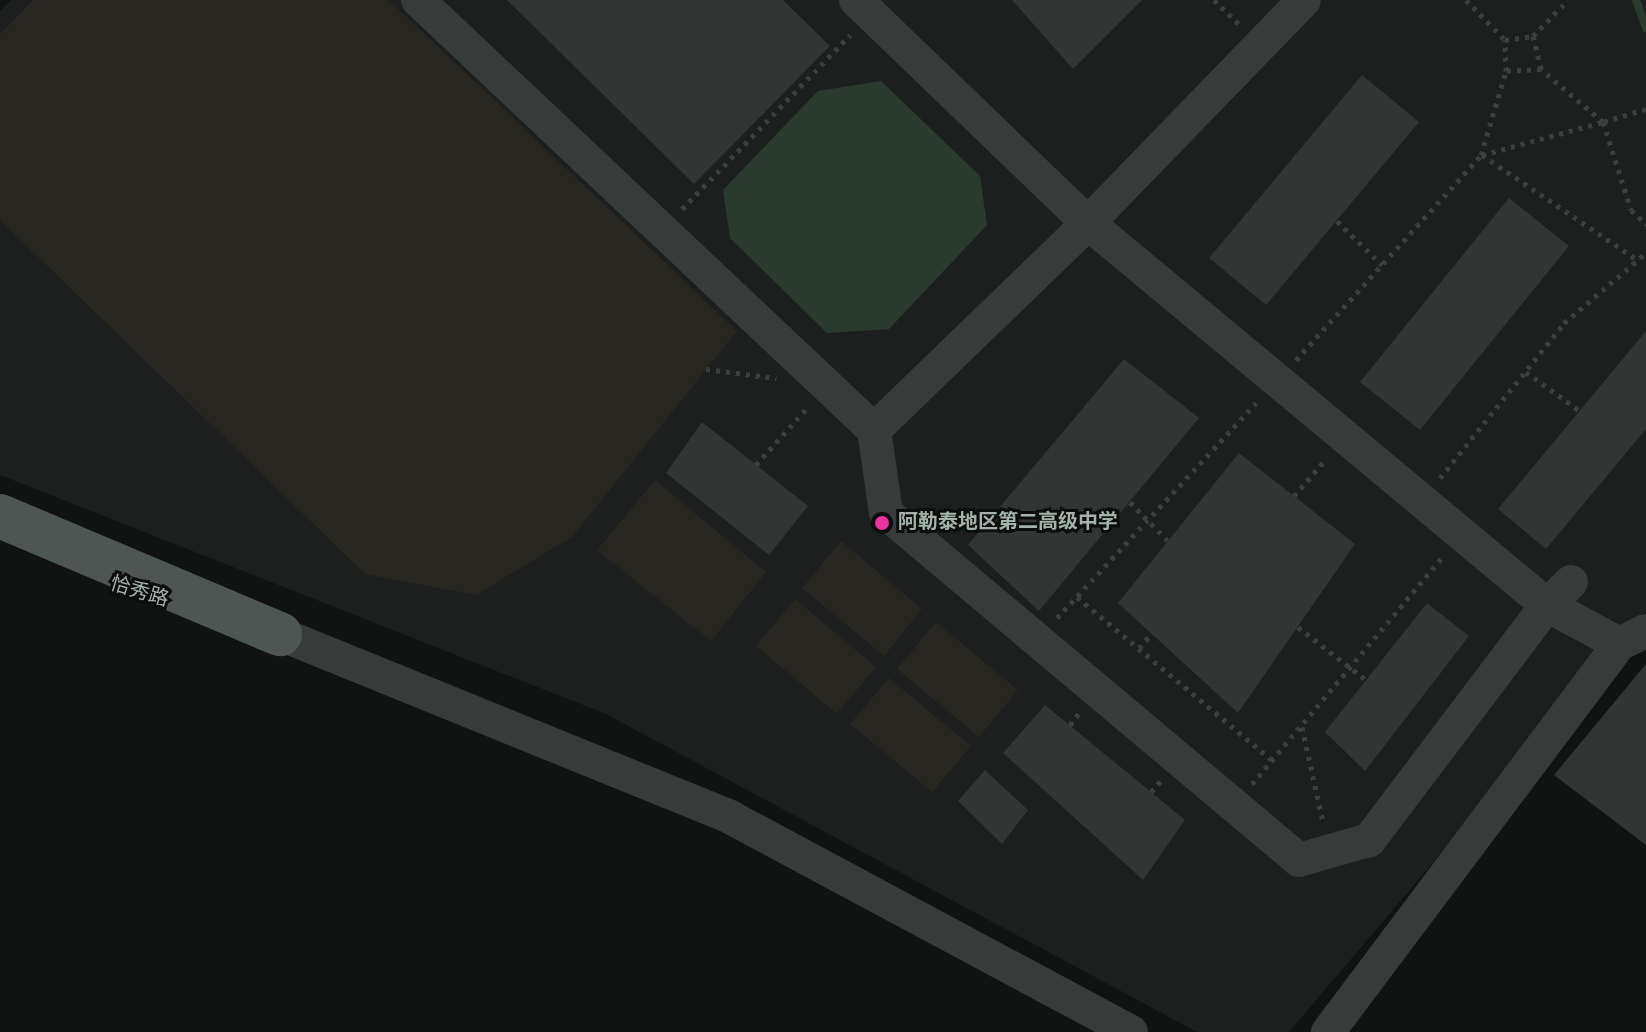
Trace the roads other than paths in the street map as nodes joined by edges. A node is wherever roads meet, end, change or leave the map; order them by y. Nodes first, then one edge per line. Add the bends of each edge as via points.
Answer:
1 (418, 0) edge
2 (1304, 0) edge
3 (863, 7) edge
4 (1088, 223) junction
5 (874, 430) junction
6 (0, 516) edge
7 (0, 544) edge
8 (1559, 594) junction
9 (280, 634) junction
10 (1632, 638) edge
11 (1131, 1032) edge
12 (1328, 1032) edge

1 - 5 street
2 - 4 street
3 - 4 street
4 - 5 street
4 - 8 street via 1461,533
5 - 8 street via 886,513 1299,860 1369,840
6 - 9 main road
7 - 9 main road, 恰秀路
8 - 10 street
9 - 11 street via 730,817
10 - 12 street

